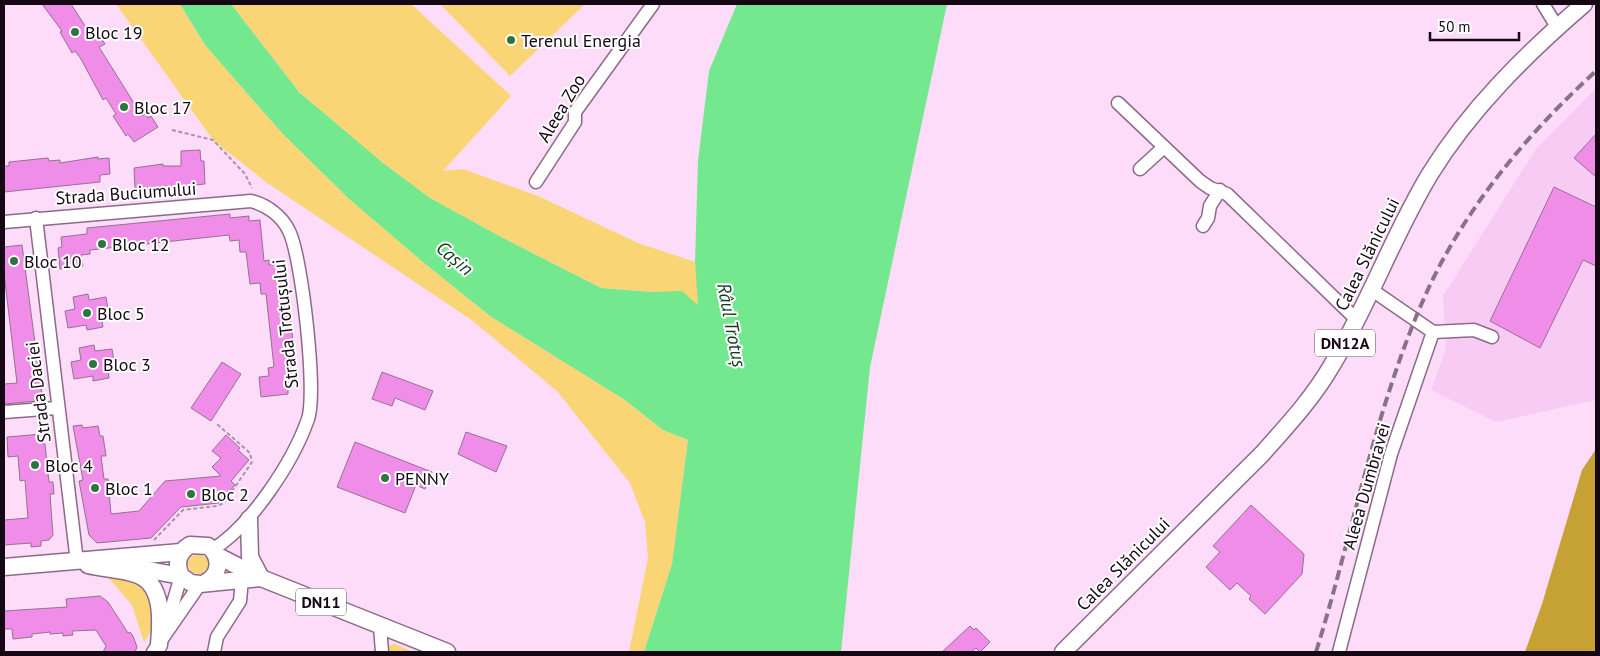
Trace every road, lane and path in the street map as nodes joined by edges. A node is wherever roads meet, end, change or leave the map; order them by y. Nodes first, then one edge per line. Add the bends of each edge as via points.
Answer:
1 (653, 4) edge
2 (1543, 4) edge
3 (1584, 4) edge
4 (1557, 27) junction
5 (1118, 103) dead end
6 (172, 130) dead end
7 (1164, 147) junction
8 (1140, 170) dead end
9 (536, 182) dead end
10 (1220, 190) junction
11 (251, 201) junction
12 (36, 218) junction
13 (4, 222) edge
14 (1203, 226) dead end
15 (1372, 290) junction
16 (1357, 320) junction
17 (1433, 332) junction
18 (1492, 337) dead end
19 (57, 408) junction
20 (4, 412) edge
21 (217, 424) dead end
22 (249, 519) junction
23 (150, 541) dead end
24 (181, 552) junction
25 (214, 552) junction
26 (97, 560) junction
27 (77, 562) junction
28 (4, 567) edge
29 (181, 576) junction
30 (261, 578) junction
31 (242, 580) junction
32 (203, 583) junction
33 (380, 626) junction
34 (159, 643) edge
35 (214, 652) edge
36 (382, 652) edge
37 (447, 652) edge
38 (1063, 652) edge
39 (1339, 652) edge

1 - 9 street, Aleea Zoo via 575,112 575,122
2 - 4 street
3 - 4 main road, Calea Slănicului / DN12A
4 - 15 main road, Calea Slănicului / DN12A via 1514,68 1430,174
5 - 7 street
6 - 11 path via 213,140 248,179 253,191
7 - 8 street
7 - 10 street via 1200,181
10 - 14 street
10 - 16 street
11 - 12 street, Strada Buciumului
11 - 22 street, Strada Trotușului via 264,205 278,216 289,230 295,248 310,364 310,389 304,427
12 - 13 street, Strada Buciumului
12 - 19 street, Strada Daciei
15 - 16 main road, Calea Slănicului / DN12A
15 - 17 street
16 - 38 main road, Calea Slănicului / DN12A via 1331,367 1290,424
17 - 18 street via 1474,330
17 - 39 street, Aleea Dumbravei via 1391,454
19 - 20 street
19 - 27 street, Strada Daciei
21 - 23 path via 250,453 252,462 224,503 183,510 158,537
22 - 25 street, Strada Trotușului
22 - 30 main road via 250,557
24 - 25 main road, DN11 via 196,544
24 - 26 main road, DN11
24 - 29 main road via 178,562
25 - 30 main road, DN11
25 - 32 main road via 218,564 216,573
26 - 27 main road, DN11
26 - 29 main road, DN11
27 - 28 main road, DN11
27 - 34 main road via 144,579 157,598
29 - 32 main road, DN11 via 191,583
29 - 34 street
30 - 31 main road, DN11
30 - 33 main road, DN11
31 - 32 main road, DN11
31 - 35 street via 240,601 216,637
32 - 34 street
33 - 36 street
33 - 37 main road, DN11

